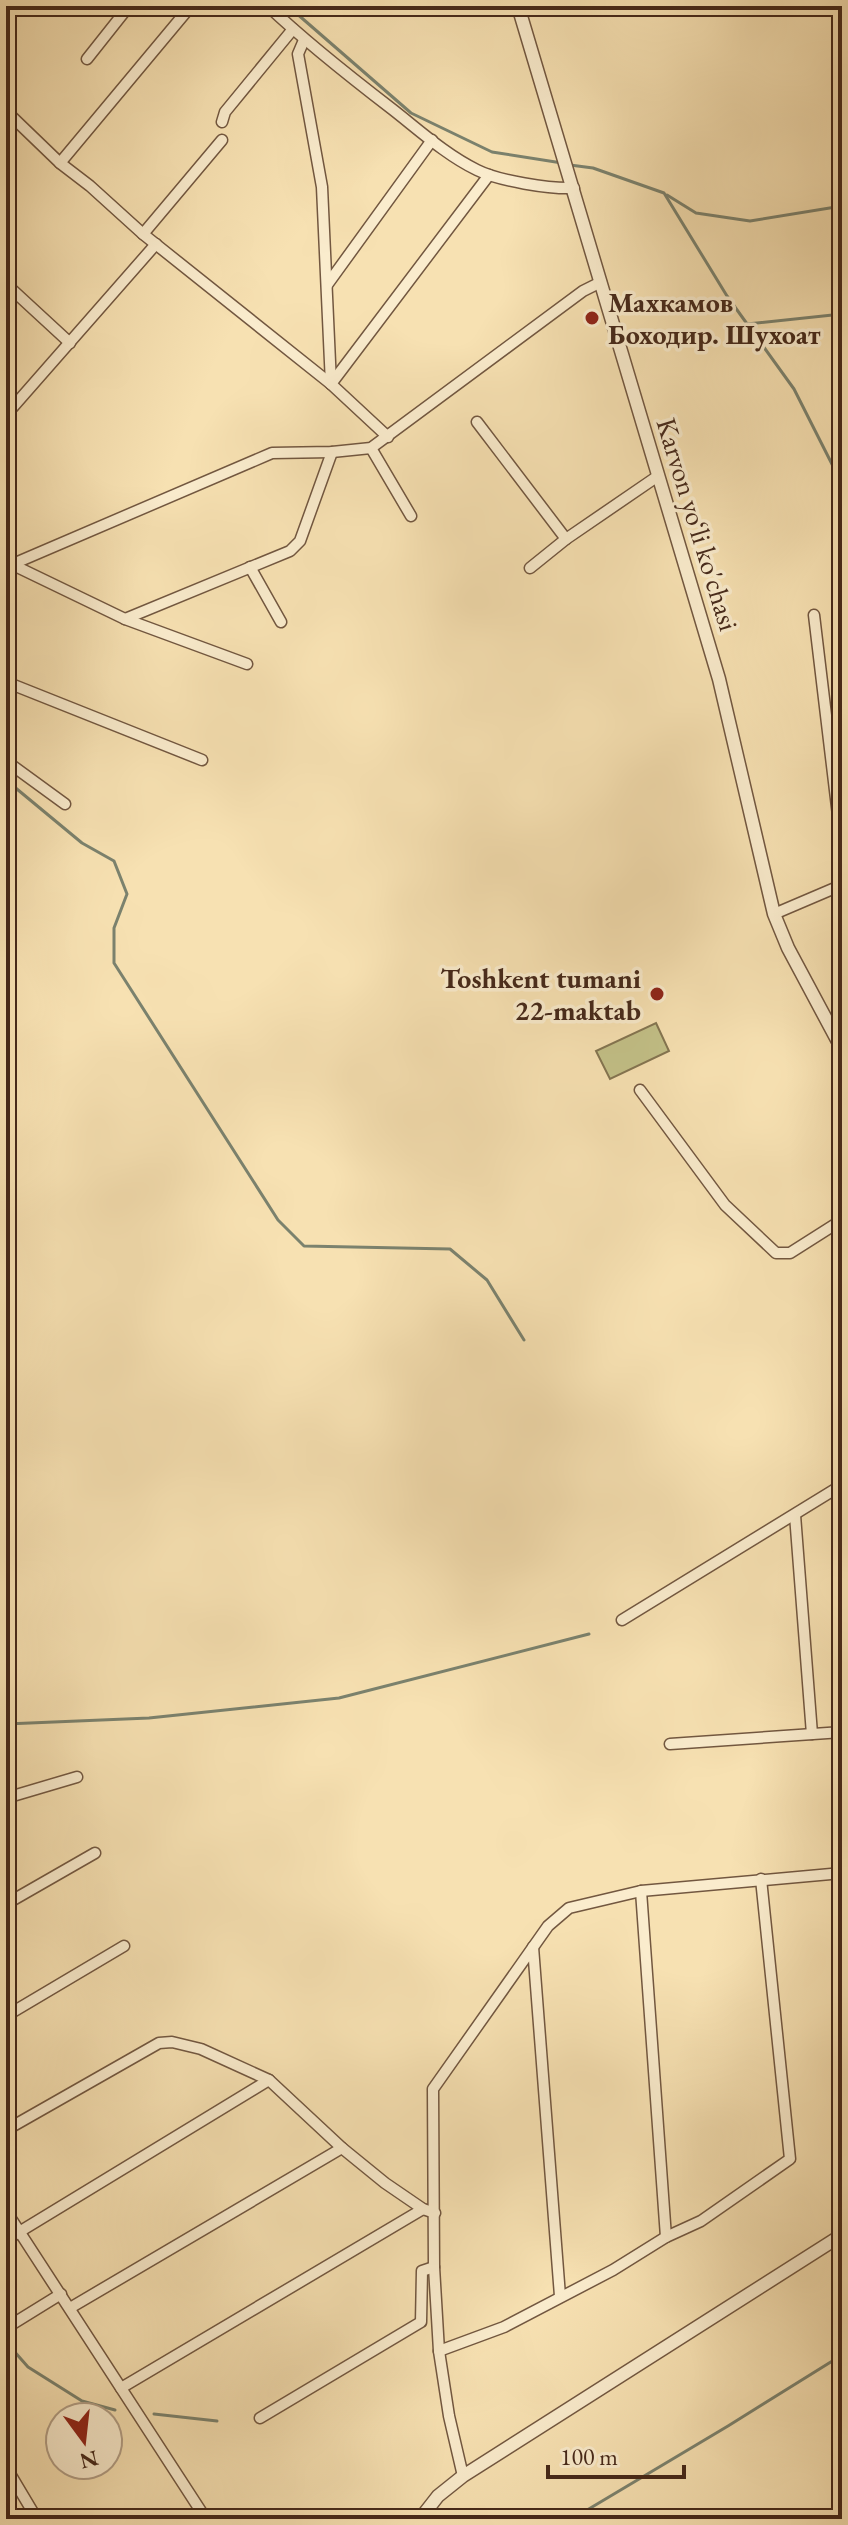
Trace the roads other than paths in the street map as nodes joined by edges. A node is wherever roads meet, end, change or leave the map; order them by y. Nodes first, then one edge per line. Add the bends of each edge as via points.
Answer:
1 (129, 6) edge
2 (191, 6) edge
3 (268, 6) edge
4 (518, 6) edge
5 (293, 29) junction
6 (304, 40) junction
7 (87, 59) dead end
8 (6, 111) edge
9 (222, 122) dead end
10 (222, 140) dead end
11 (432, 140) junction
12 (60, 163) junction
13 (489, 175) junction
14 (574, 188) junction
15 (143, 234) junction
16 (156, 244) junction
17 (601, 282) junction
18 (6, 284) edge
19 (327, 285) junction
20 (70, 343) junction
21 (331, 384) junction
22 (6, 415) edge
23 (477, 422) dead end
24 (388, 437) junction
25 (371, 448) junction
26 (332, 452) junction
27 (658, 476) junction
28 (411, 516) dead end
29 (566, 539) junction
30 (9, 566) edge
31 (250, 567) junction
32 (530, 568) dead end
33 (814, 615) dead end
34 (125, 619) junction
35 (281, 622) dead end
36 (247, 664) dead end
37 (6, 682) edge
38 (202, 760) dead end
39 (6, 761) edge
40 (65, 804) dead end
41 (842, 849) edge
42 (842, 885) edge
43 (774, 914) junction
44 (842, 1049) edge
45 (640, 1090) dead end
46 (842, 1220) edge
47 (842, 1485) edge
48 (795, 1515) junction
49 (622, 1620) dead end
50 (842, 1732) edge
51 (812, 1734) junction
52 (670, 1744) dead end
53 (77, 1777) dead end
54 (6, 1798) edge
55 (95, 1853) dead end
56 (842, 1873) edge
57 (761, 1879) junction
58 (641, 1891) junction
59 (6, 1904) edge
60 (124, 1946) dead end
61 (533, 1946) junction
62 (6, 2016) edge
63 (269, 2080) junction
64 (6, 2130) edge
65 (342, 2148) junction
66 (423, 2209) junction
67 (6, 2211) edge
68 (435, 2213) junction
69 (19, 2232) junction
70 (842, 2235) edge
71 (666, 2237) junction
72 (6, 2240) edge
73 (434, 2267) junction
74 (61, 2294) junction
75 (560, 2296) junction
76 (70, 2308) junction
77 (6, 2328) edge
78 (439, 2351) junction
79 (121, 2388) junction
80 (260, 2418) dead end
81 (6, 2467) edge
82 (463, 2476) junction
83 (37, 2519) edge
84 (206, 2519) edge
85 (420, 2519) edge

1 - 7 street
2 - 12 street
3 - 5 street
4 - 14 street, Karvon yo‘li ko'chasi
5 - 6 street
5 - 9 street
6 - 11 street
6 - 19 street via 298,54 322,187
8 - 12 street
10 - 15 street
11 - 13 street
11 - 19 street
12 - 15 street
13 - 14 street
13 - 21 street
14 - 17 street, Karvon yo‘li ko'chasi
15 - 16 street
16 - 20 street
16 - 21 street
17 - 24 street
17 - 27 street, Karvon yo‘li ko'chasi
18 - 20 street
19 - 21 street
20 - 22 street
21 - 24 street
23 - 29 street
24 - 25 street
25 - 26 street
25 - 28 street
26 - 30 street via 272,453
26 - 31 street via 300,541 290,551
27 - 29 street
27 - 43 street, Karvon yo‘li ko'chasi via 719,679
29 - 32 street
30 - 34 street
31 - 34 street
31 - 35 street
33 - 41 street
34 - 36 street
37 - 38 street
39 - 40 street
42 - 43 street
43 - 44 street, Karvon yo‘li ko'chasi
45 - 46 street via 725,1205 776,1253 790,1253
47 - 48 street
48 - 49 street
48 - 51 street
50 - 51 street
51 - 52 street
53 - 54 street
55 - 59 street
56 - 57 street
57 - 58 street
57 - 71 street via 790,2159 701,2221
58 - 61 street via 569,1908
58 - 71 street
60 - 62 street
61 - 68 street via 433,2089
61 - 75 street
63 - 64 street via 201,2049 159,2043
63 - 65 street
63 - 69 street
65 - 66 street
65 - 76 street
66 - 68 street
66 - 79 street
67 - 69 street
68 - 73 street
69 - 72 street
69 - 74 street
70 - 82 street
71 - 75 street
73 - 78 street
73 - 80 street via 422,2271 421,2322
74 - 76 street
74 - 77 street
75 - 78 street via 504,2327
76 - 79 street
78 - 82 street
79 - 84 street
81 - 83 street
82 - 85 street

